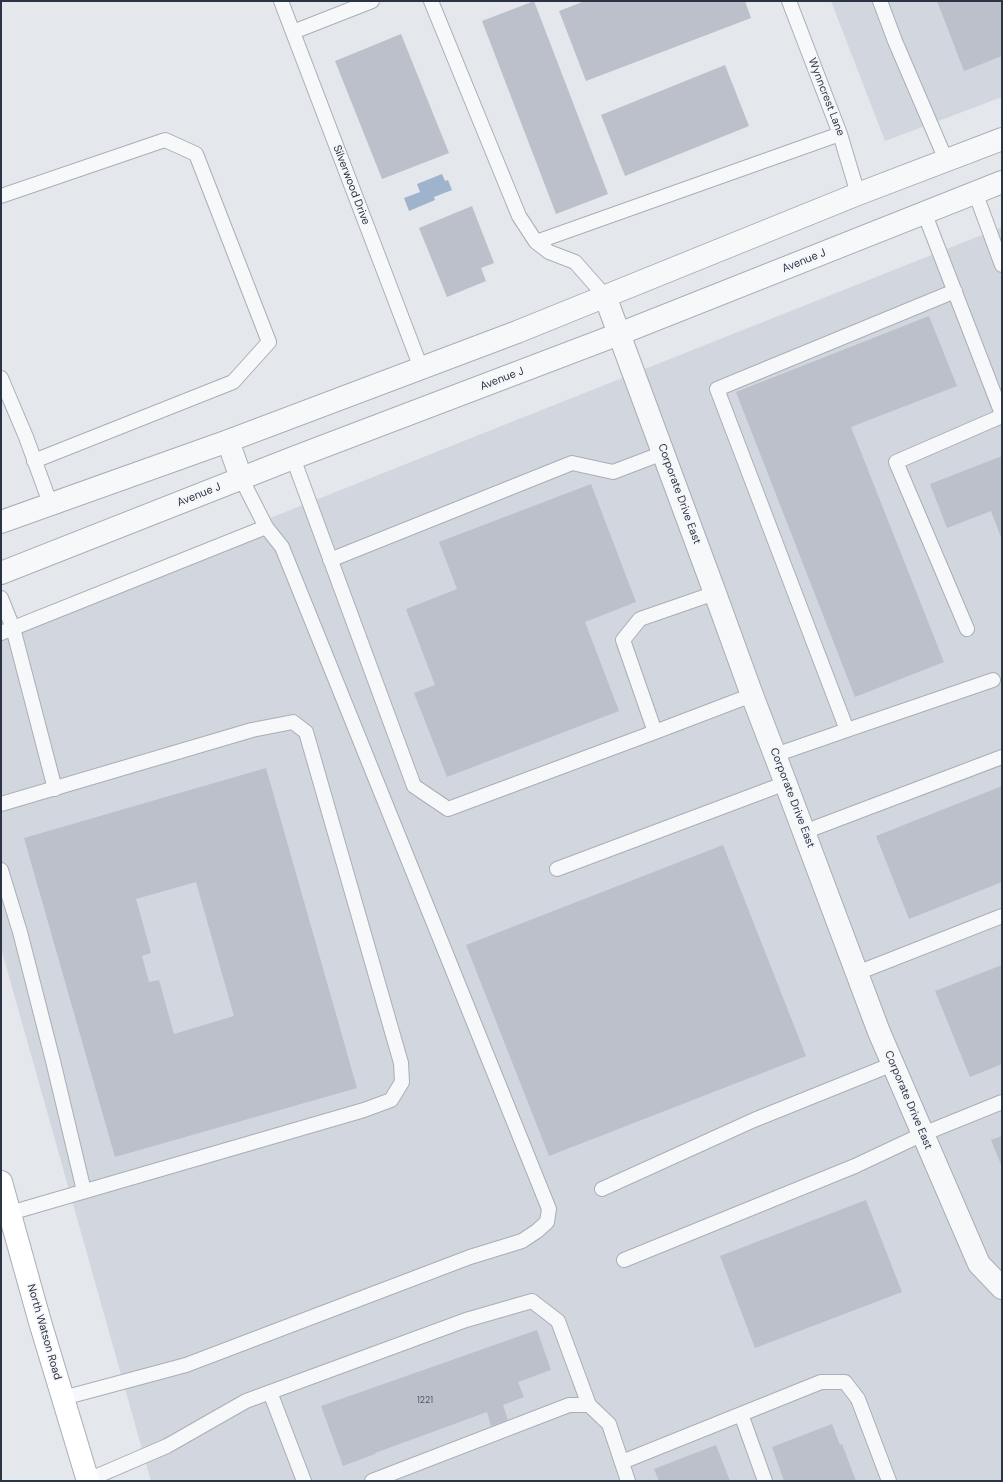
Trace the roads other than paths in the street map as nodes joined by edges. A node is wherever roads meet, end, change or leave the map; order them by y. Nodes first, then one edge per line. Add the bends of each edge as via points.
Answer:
1 (281, 1) edge
2 (372, 1) edge
3 (431, 1) edge
4 (789, 1) edge
5 (880, 1) edge
6 (293, 32) junction
7 (840, 134) junction
8 (1002, 139) edge
9 (946, 160) junction
10 (1002, 182) edge
11 (975, 192) junction
12 (858, 194) junction
13 (1, 196) edge
14 (924, 212) junction
15 (536, 242) junction
16 (1002, 266) edge
17 (955, 291) junction
18 (605, 296) junction
19 (619, 334) junction
20 (421, 368) junction
21 (1, 378) edge
22 (1002, 415) edge
23 (228, 441) junction
24 (663, 453) junction
25 (293, 458) junction
26 (34, 460) junction
27 (242, 478) junction
28 (50, 503) junction
29 (1, 522) edge
30 (266, 527) junction
31 (330, 560) junction
32 (1, 573) edge
33 (715, 593) junction
34 (1, 598) edge
35 (7, 630) edge
36 (967, 630) dead end
37 (993, 680) dead end
38 (752, 695) junction
39 (847, 730) junction
40 (655, 732) junction
41 (776, 755) junction
42 (1002, 757) edge
43 (786, 783) junction
44 (55, 789) junction
45 (1, 804) edge
46 (804, 832) junction
47 (557, 869) dead end
48 (1, 870) edge
49 (1002, 916) edge
50 (857, 973) junction
51 (893, 1064) junction
52 (1002, 1102) edge
53 (923, 1134) junction
54 (1, 1182) edge
55 (602, 1189) dead end
56 (84, 1191) junction
57 (10, 1213) junction
58 (624, 1260) dead end
59 (1002, 1288) edge
60 (270, 1392) junction
61 (63, 1398) junction
62 (589, 1405) junction
63 (741, 1414) junction
64 (622, 1462) junction
65 (88, 1481) edge
66 (304, 1481) edge
67 (372, 1481) edge
68 (628, 1481) edge
69 (766, 1481) edge
70 (888, 1481) edge

1 - 6 lane, Silverwood Drive
2 - 6 lane
3 - 15 lane via 519,216
4 - 7 lane, Wynncrest Lane
5 - 9 lane
6 - 20 lane, Silverwood Drive
7 - 12 lane, Wynncrest Lane
7 - 15 lane
8 - 9 street
9 - 12 street
10 - 11 street, Avenue J
11 - 14 street, Avenue J
11 - 16 lane
12 - 18 street
13 - 26 lane via 165,140 196,154 269,342 233,382
14 - 17 lane
14 - 19 street, Avenue J
15 - 18 lane via 549,252 576,262
17 - 22 lane
17 - 39 lane via 717,389
18 - 19 street, Corporate Drive East
18 - 20 street
19 - 24 street, Corporate Drive East
19 - 25 street, Avenue J
20 - 23 street
21 - 26 lane
22 - 36 lane via 896,462
23 - 27 street
23 - 28 street
24 - 31 lane via 613,472 572,463
24 - 33 street, Corporate Drive East
25 - 27 street, Avenue J
25 - 31 lane
26 - 28 lane
27 - 30 lane
27 - 32 street, Avenue J
28 - 29 street
30 - 35 lane
30 - 61 lane via 282,547 535,1172 549,1209 547,1222 522,1241 470,1257 186,1365
31 - 40 lane via 414,786 448,808
33 - 38 street, Corporate Drive East
33 - 40 lane via 640,619 623,640
34 - 35 lane
35 - 44 lane
37 - 39 lane
38 - 40 lane
38 - 41 street, Corporate Drive East
39 - 41 lane
41 - 43 street, Corporate Drive East
42 - 46 lane
43 - 46 street, Corporate Drive East
43 - 47 lane
44 - 45 lane
44 - 56 lane via 259,728 293,722 306,732 401,1063 402,1082 391,1100
46 - 50 street, Corporate Drive East
48 - 56 lane via 20,932
49 - 50 lane
50 - 51 street, Corporate Drive East
51 - 53 street, Corporate Drive East
51 - 55 lane via 754,1120
52 - 53 lane
53 - 58 lane via 855,1166
53 - 59 street, Corporate Drive East via 979,1264
54 - 57 main road, North Watson Road
56 - 57 lane
57 - 61 main road, North Watson Road
60 - 62 lane via 466,1320 532,1301 558,1321
60 - 65 lane via 246,1401 167,1446
60 - 66 lane
61 - 65 main road, North Watson Road
62 - 64 lane via 609,1424
62 - 67 lane via 569,1405
63 - 64 lane
63 - 69 lane
63 - 70 lane via 821,1382 845,1382 858,1399
64 - 68 lane

